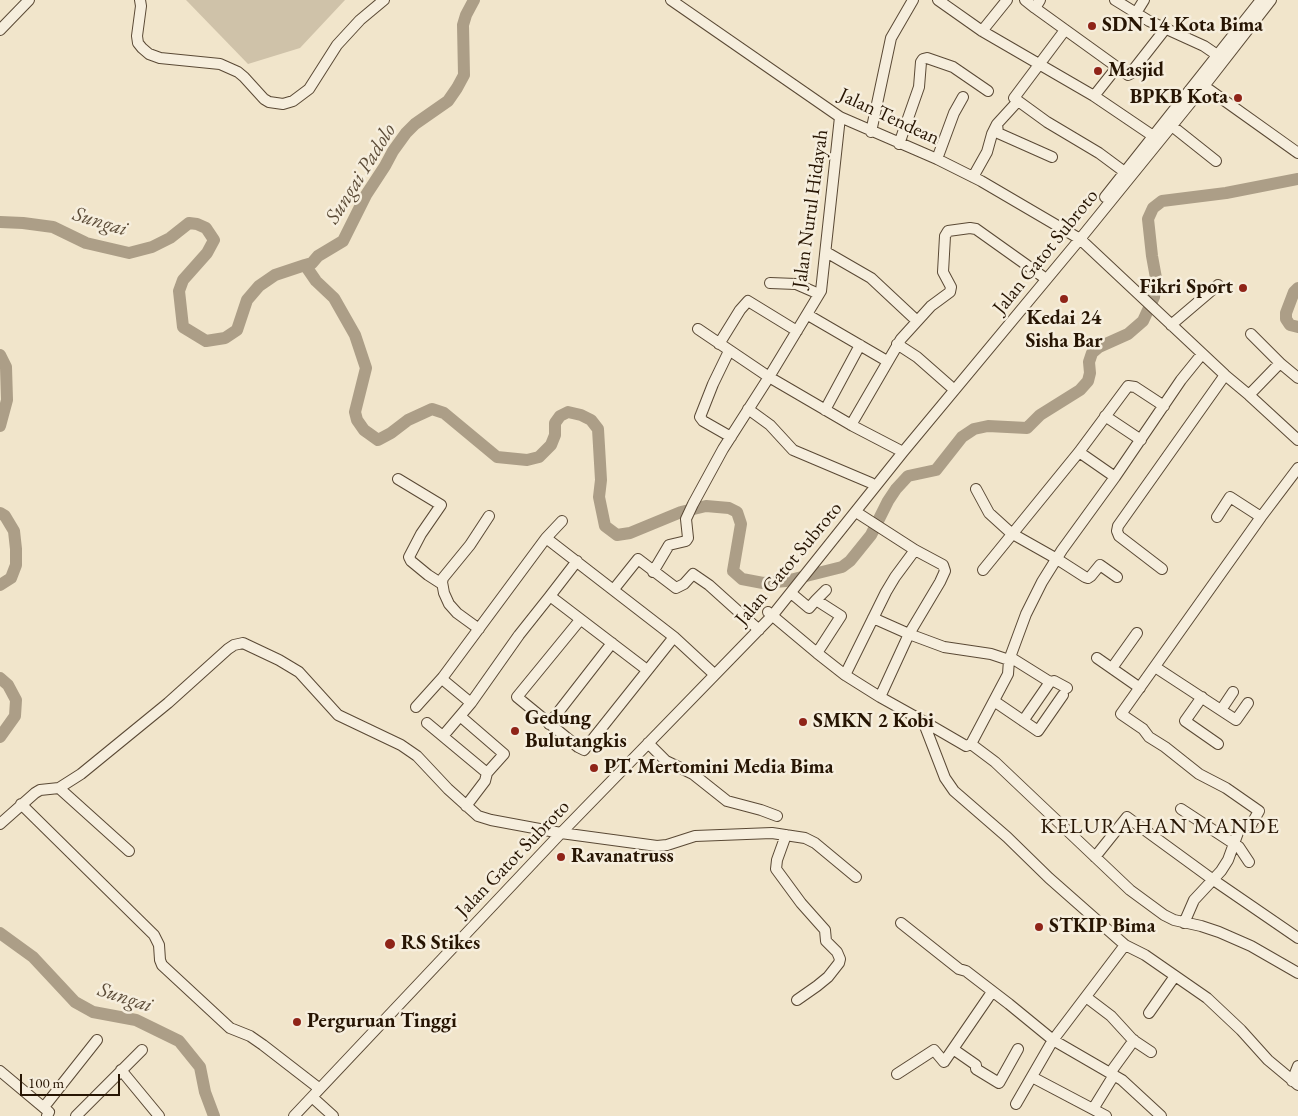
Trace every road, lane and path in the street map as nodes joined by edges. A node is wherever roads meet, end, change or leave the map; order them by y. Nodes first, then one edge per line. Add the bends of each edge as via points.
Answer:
1 (29, 0) edge
2 (140, 0) edge
3 (384, 0) edge
4 (671, 0) edge
5 (913, 0) edge
6 (938, 0) edge
7 (1007, 0) edge
8 (1025, 0) edge
9 (1115, 0) edge
10 (1144, 0) edge
11 (1261, 0) edge
12 (1271, 0) edge
13 (1038, 4) edge
14 (1136, 13) junction
15 (1166, 28) junction
16 (0, 30) edge
17 (1065, 30) junction
18 (982, 31) junction
19 (1221, 58) junction
20 (1040, 64) junction
21 (1117, 67) junction
22 (1204, 86) junction
23 (988, 91) dead end
24 (1094, 96) junction
25 (963, 97) dead end
26 (1018, 101) junction
27 (840, 117) junction
28 (998, 124) junction
29 (1172, 126) junction
30 (872, 132) junction
31 (1157, 138) junction
32 (899, 144) junction
33 (1298, 153) edge
34 (1052, 157) dead end
35 (937, 159) junction
36 (1216, 161) dead end
37 (1128, 174) junction
38 (973, 177) junction
39 (1078, 238) junction
40 (826, 252) junction
41 (1042, 276) junction
42 (770, 283) dead end
43 (1218, 285) dead end
44 (819, 294) junction
45 (808, 315) junction
46 (917, 321) junction
47 (1171, 325) junction
48 (698, 329) dead end
49 (797, 331) junction
50 (1252, 334) dead end
51 (719, 344) junction
52 (897, 344) junction
53 (860, 346) junction
54 (729, 351) junction
55 (1202, 354) junction
56 (977, 360) junction
57 (887, 361) junction
58 (1280, 363) junction
59 (1225, 375) junction
60 (768, 377) junction
61 (1298, 378) edge
62 (950, 386) junction
63 (1249, 395) junction
64 (1164, 406) junction
65 (748, 409) junction
66 (825, 410) junction
67 (1105, 416) junction
68 (851, 425) junction
69 (731, 437) junction
70 (1141, 440) junction
71 (1298, 440) edge
72 (900, 451) junction
73 (1079, 452) junction
74 (1298, 468) edge
75 (1114, 478) junction
76 (398, 480) dead end
77 (871, 483) junction
78 (976, 489) dead end
79 (859, 514) junction
80 (489, 516) dead end
81 (1217, 517) dead end
82 (1260, 517) junction
83 (562, 521) dead end
84 (1011, 533) junction
85 (546, 538) junction
86 (914, 550) junction
87 (1057, 559) junction
88 (577, 562) junction
89 (1162, 569) dead end
90 (982, 570) dead end
91 (654, 572) junction
92 (803, 575) junction
93 (1118, 577) dead end
94 (442, 584) junction
95 (614, 589) junction
96 (791, 590) junction
97 (826, 590) dead end
98 (550, 596) junction
99 (816, 600) junction
100 (770, 614) junction
101 (874, 618) junction
102 (580, 620) junction
103 (757, 628) junction
104 (479, 629) junction
105 (1137, 633) dead end
106 (909, 634) junction
107 (674, 637) junction
108 (612, 643) junction
109 (816, 653) junction
110 (1097, 658) dead end
111 (1009, 659) junction
112 (1155, 667) junction
113 (1112, 668) junction
114 (647, 670) junction
115 (713, 673) junction
116 (845, 675) junction
117 (442, 679) junction
118 (1050, 682) junction
119 (1140, 688) junction
120 (1233, 692) dead end
121 (880, 697) junction
122 (1202, 697) junction
123 (994, 701) junction
124 (470, 703) junction
125 (1248, 703) dead end
126 (416, 707) dead end
127 (1220, 710) junction
128 (460, 716) junction
129 (924, 721) junction
130 (1023, 721) junction
131 (428, 723) dead end
132 (549, 724) junction
133 (442, 736) junction
134 (648, 743) junction
135 (971, 744) junction
136 (1218, 744) dead end
137 (487, 773) junction
138 (59, 788) junction
139 (21, 804) junction
140 (466, 806) junction
141 (1182, 809) dead end
142 (777, 816) dead end
143 (0, 824) edge
144 (558, 833) junction
145 (786, 835) junction
146 (1235, 845) junction
147 (129, 851) dead end
148 (1095, 857) junction
149 (1249, 862) dead end
150 (856, 876) dead end
151 (1212, 879) junction
152 (901, 923) dead end
153 (1184, 923) junction
154 (1298, 938) edge
155 (1126, 945) junction
156 (1298, 973) edge
157 (1175, 976) junction
158 (992, 992) junction
159 (1086, 997) junction
160 (797, 1000) dead end
161 (1150, 1013) dead end
162 (97, 1040) dead end
163 (1053, 1040) junction
164 (1134, 1040) junction
165 (953, 1049) junction
166 (142, 1050) dead end
167 (1018, 1050) dead end
168 (1151, 1052) dead end
169 (1298, 1066) edge
170 (121, 1070) junction
171 (0, 1071) edge
172 (897, 1074) dead end
173 (1112, 1074) junction
174 (1032, 1077) junction
175 (1295, 1083) edge
176 (316, 1086) junction
177 (312, 1097) junction
178 (1016, 1104) dead end
179 (1093, 1109) junction
180 (46, 1112) edge
181 (76, 1116) edge
182 (159, 1116) edge
183 (288, 1116) edge
184 (294, 1116) edge
185 (333, 1116) edge
186 (1106, 1116) edge
187 (1161, 1116) edge

1 - 16 street
2 - 3 street via 137,36 142,48 150,54 160,58 220,64 238,72 264,99 283,104 309,89 342,40
4 - 27 street, Jalan Tendean
5 - 30 street via 891,38
6 - 18 street
7 - 18 street
8 - 13 street
9 - 14 street
10 - 14 street
11 - 19 street, Jalan Gatot Subroto
12 - 19 street, Jalan Gatot Subroto
13 - 17 street
14 - 15 street
15 - 19 street via 1190,38
15 - 21 street via 1130,74
17 - 20 street
17 - 21 street
18 - 20 street
19 - 22 street, Jalan Gatot Subroto
19 - 31 street, Jalan Gatot Subroto
20 - 24 street
20 - 26 street via 1014,98
21 - 24 street
22 - 29 street, Jalan Gatot Subroto
22 - 33 street
23 - 32 street via 953,67 923,59 919,87
24 - 31 street
25 - 35 street
26 - 28 street
26 - 37 street
27 - 30 street, Jalan Tendean
27 - 40 street, Jalan Nurul Hidayah
28 - 34 street via 999,134
28 - 38 street
29 - 31 street, Jalan Gatot Subroto
29 - 36 street
30 - 32 street, Jalan Tendean
31 - 37 street, Jalan Gatot Subroto
32 - 35 street, Jalan Tendean
35 - 38 street, Jalan Tendean
37 - 39 street, Jalan Gatot Subroto
38 - 39 street, Jalan Tendean
39 - 41 street, Jalan Gatot Subroto
39 - 47 street, Jalan Tendean
39 - 56 street, Jalan Gatot Subroto
40 - 44 street, Jalan Nurul Hidayah
40 - 46 street via 871,278
41 - 46 street via 976,229 950,230 945,236 943,272 951,287 950,292
41 - 56 street, Jalan Gatot Subroto
42 - 44 street via 790,283
43 - 47 street
44 - 45 street, Jalan Nurul Hidayah
45 - 49 street, Jalan Nurul Hidayah
45 - 53 street
46 - 52 street
47 - 55 street, Jalan Tendean
48 - 51 street
49 - 51 street via 748,301
49 - 60 street, Jalan Nurul Hidayah
50 - 58 street
51 - 54 street
52 - 57 street
52 - 62 street
53 - 57 street
53 - 66 street
54 - 60 street
54 - 69 street via 700,417 703,422
55 - 59 street, Jalan Tendean
55 - 64 street
56 - 62 street, Jalan Gatot Subroto
56 - 72 street, Jalan Gatot Subroto
57 - 68 street
58 - 61 street
58 - 63 street
59 - 63 street, Jalan Tendean
59 - 89 street via 1118,526 1119,536
60 - 65 street, Jalan Nurul Hidayah
60 - 66 street
62 - 72 street, Jalan Gatot Subroto
63 - 71 street, Jalan Tendean
64 - 67 street via 1129,386
64 - 70 street
65 - 69 street, Jalan Nurul Hidayah
65 - 77 street via 770,425 793,450
66 - 68 street
67 - 70 street
67 - 73 street
68 - 72 street
69 - 91 street, Jalan Nurul Hidayah via 686,519 688,538 669,545
70 - 75 street
72 - 77 street, Jalan Gatot Subroto
72 - 79 street, Jalan Gatot Subroto
73 - 75 street
73 - 84 street
74 - 82 street
75 - 87 street
76 - 94 street via 441,504 409,557 428,576
77 - 92 street, Jalan Gatot Subroto
78 - 84 street via 989,513
79 - 86 street
79 - 92 street, Jalan Gatot Subroto
80 - 94 street via 443,578
81 - 82 street via 1230,497
82 - 112 street
83 - 85 street
84 - 87 street
84 - 90 street
85 - 88 street
85 - 104 street
86 - 101 street via 895,577
86 - 106 street via 943,565 945,571
87 - 93 street via 1088,578 1100,565
87 - 111 street via 1026,614
88 - 95 street
88 - 98 street
91 - 95 street via 638,558
91 - 103 street via 676,588 684,584 690,574 696,575
92 - 96 street, Jalan Gatot Subroto
94 - 104 street via 449,604
95 - 107 street
96 - 99 street via 809,608
96 - 100 street, Jalan Gatot Subroto
97 - 99 street
98 - 102 street
98 - 124 street
99 - 109 street via 842,616
100 - 103 street, Jalan Gatot Subroto
100 - 109 street
101 - 106 street
101 - 116 street
102 - 108 street
102 - 132 street via 517,697
103 - 115 street, Jalan Gatot Subroto
104 - 117 street
105 - 113 street
106 - 111 street via 944,647
106 - 121 street
107 - 114 street
107 - 115 street
108 - 114 street
108 - 132 street
109 - 116 street
110 - 113 street
111 - 118 street
111 - 123 street via 1008,674
112 - 119 street
112 - 122 street
113 - 119 street
114 - 132 street via 584,750
115 - 134 street, Jalan Gatot Subroto
115 - 144 street, Jalan Gatot Subroto
116 - 121 street
117 - 124 street
117 - 126 street
118 - 130 street
118 - 130 street via 1054,681 1065,691 1038,731
119 - 146 street via 1122,714 1199,774 1259,811 1251,825 1240,827
120 - 127 street
121 - 129 street
122 - 127 street
122 - 136 street via 1185,721
123 - 130 street
123 - 135 street
124 - 128 street
125 - 127 street via 1236,720
128 - 133 street
128 - 137 street via 504,754
129 - 135 street via 966,746
129 - 155 street via 945,778 954,791
131 - 133 street
133 - 137 street
134 - 142 street via 666,761 693,774 727,801
134 - 144 street, Jalan Gatot Subroto
135 - 148 street via 995,762
137 - 140 street via 485,781
138 - 139 street via 40,790
138 - 140 street via 168,703 228,649 243,643 299,672 338,715 417,756
138 - 147 street
139 - 143 street
139 - 176 street via 154,935 159,944 162,965 230,1028 250,1036
140 - 144 street via 478,816 490,820
141 - 146 street
144 - 145 street via 657,846 689,836
144 - 176 street, Jalan Gatot Subroto
144 - 177 street, Jalan Gatot Subroto
145 - 150 street via 810,839
145 - 160 street via 776,869 825,930 826,941 840,958 828,977
146 - 149 street via 1242,849
146 - 151 street via 1228,860
148 - 151 street via 1127,817
148 - 153 street via 1147,903
151 - 153 street via 1194,900
151 - 154 street
152 - 158 street
153 - 156 street via 1219,932 1251,946
155 - 157 street
155 - 159 street
157 - 161 street
157 - 175 street via 1207,998
158 - 163 street
158 - 165 street
159 - 163 street
159 - 164 street via 1111,1016
162 - 180 street
163 - 173 street
163 - 174 street
164 - 168 street
164 - 173 street
165 - 167 street via 999,1083
165 - 172 street via 944,1062 934,1050
166 - 170 street
169 - 175 street
170 - 181 street
170 - 182 street
171 - 180 street
173 - 179 street
173 - 187 street
174 - 178 street
174 - 179 street
176 - 183 street, Jalan Gatot Subroto
177 - 184 street, Jalan Gatot Subroto
177 - 185 street
179 - 186 street

